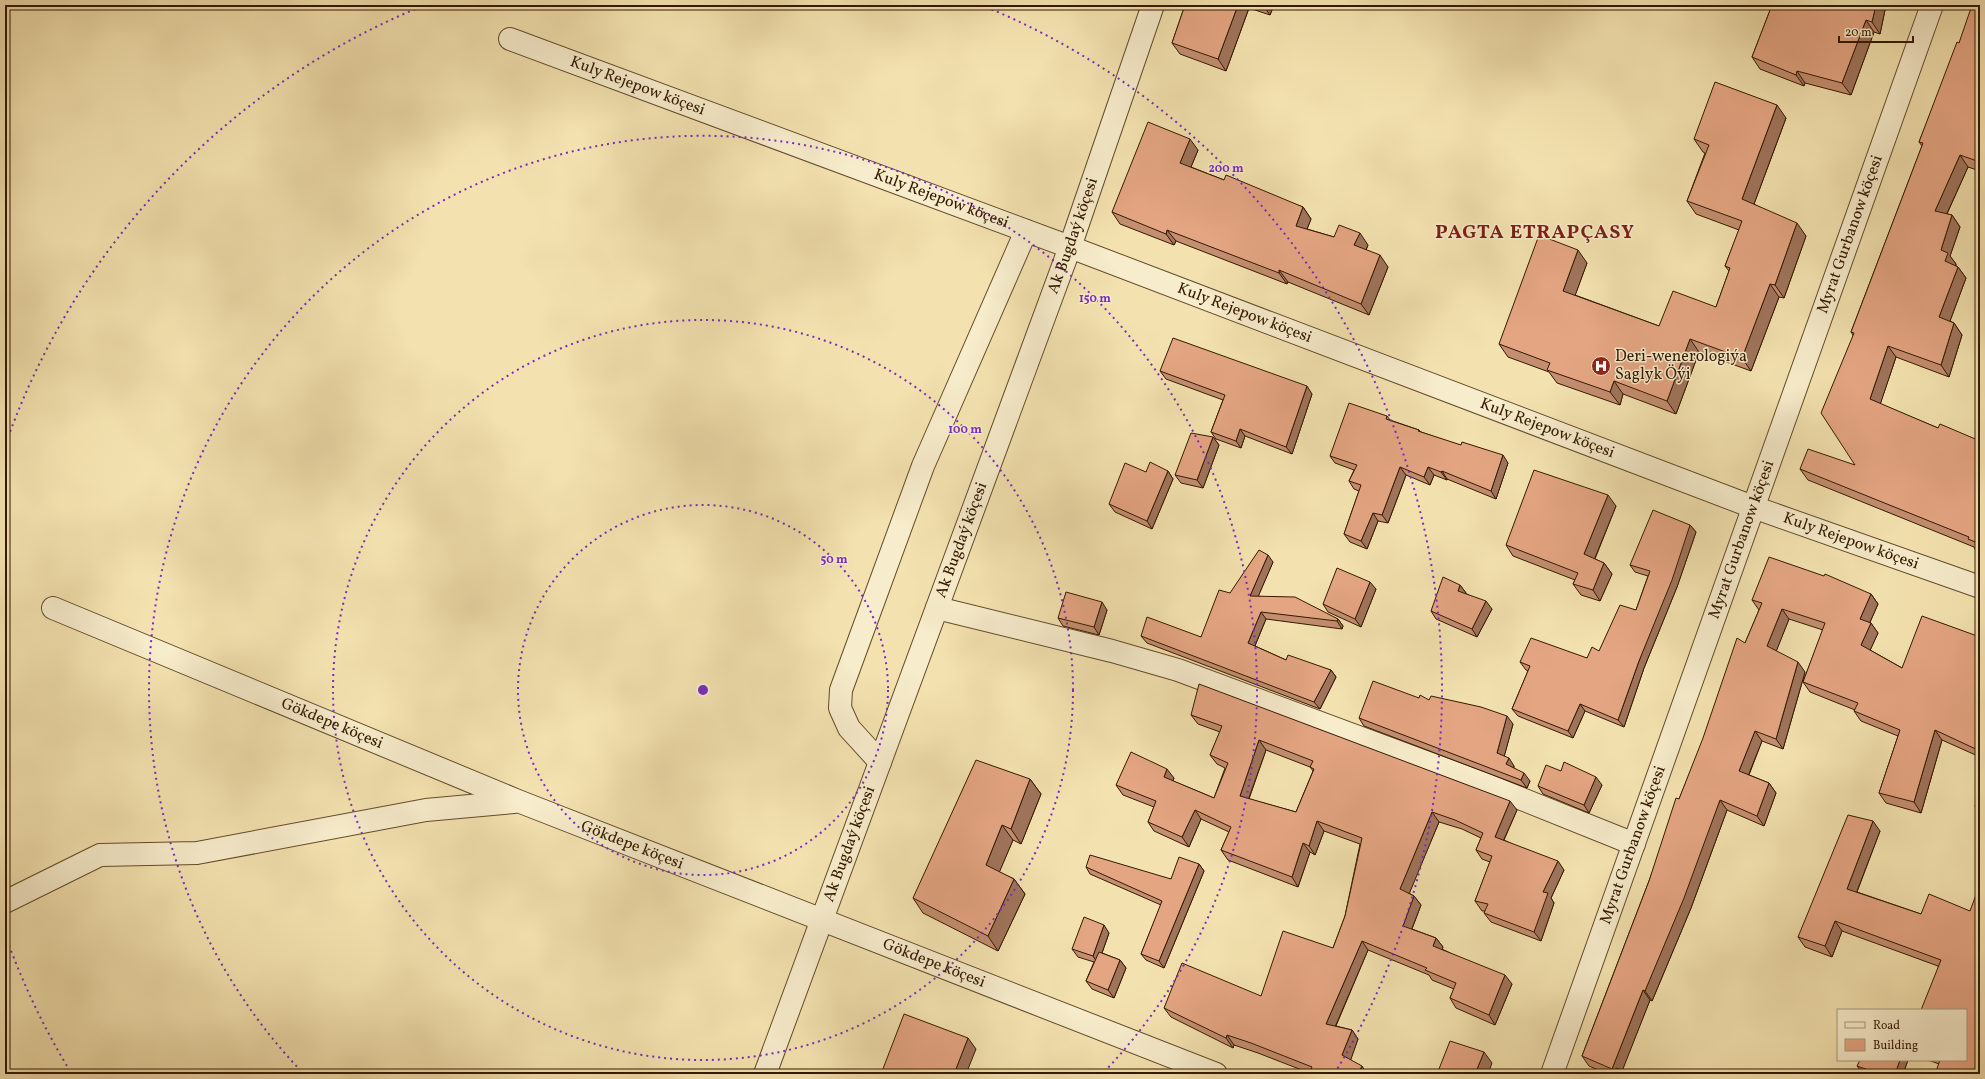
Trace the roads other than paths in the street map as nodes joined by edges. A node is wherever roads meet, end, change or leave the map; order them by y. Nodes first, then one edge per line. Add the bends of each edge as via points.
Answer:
1 (1153, 5) edge
2 (1932, 5) edge
3 (510, 39) dead end
4 (1026, 230) junction
5 (1070, 247) junction
6 (1753, 507) junction
7 (1980, 587) edge
8 (53, 608) dead end
9 (937, 608) junction
10 (880, 762) junction
11 (518, 801) junction
12 (1634, 844) junction
13 (5, 902) edge
14 (822, 920) junction
15 (765, 1074) edge
16 (1216, 1074) edge
17 (1552, 1074) edge

1 - 5 street, Ak Bugdaý köçesi
2 - 6 street, Myrat Gurbanow köçesi
3 - 4 street, Kuly Rejepow köçesi
4 - 5 street, Kuly Rejepow köçesi
4 - 10 street via 923,466 841,690 840,708 849,728
5 - 6 street, Kuly Rejepow köçesi
5 - 9 street, Ak Bugdaý köçesi
6 - 7 street, Kuly Rejepow köçesi
6 - 12 street, Myrat Gurbanow köçesi
8 - 11 street, Gökdepe köçesi
9 - 10 street, Ak Bugdaý köçesi
9 - 12 street via 1178,670 1482,783
10 - 14 street, Ak Bugdaý köçesi
11 - 13 street via 426,810 197,853 100,855
11 - 14 street, Gökdepe köçesi
12 - 17 street, Myrat Gurbanow köçesi
14 - 15 street, Ak Bugdaý köçesi
14 - 16 street, Gökdepe köçesi

